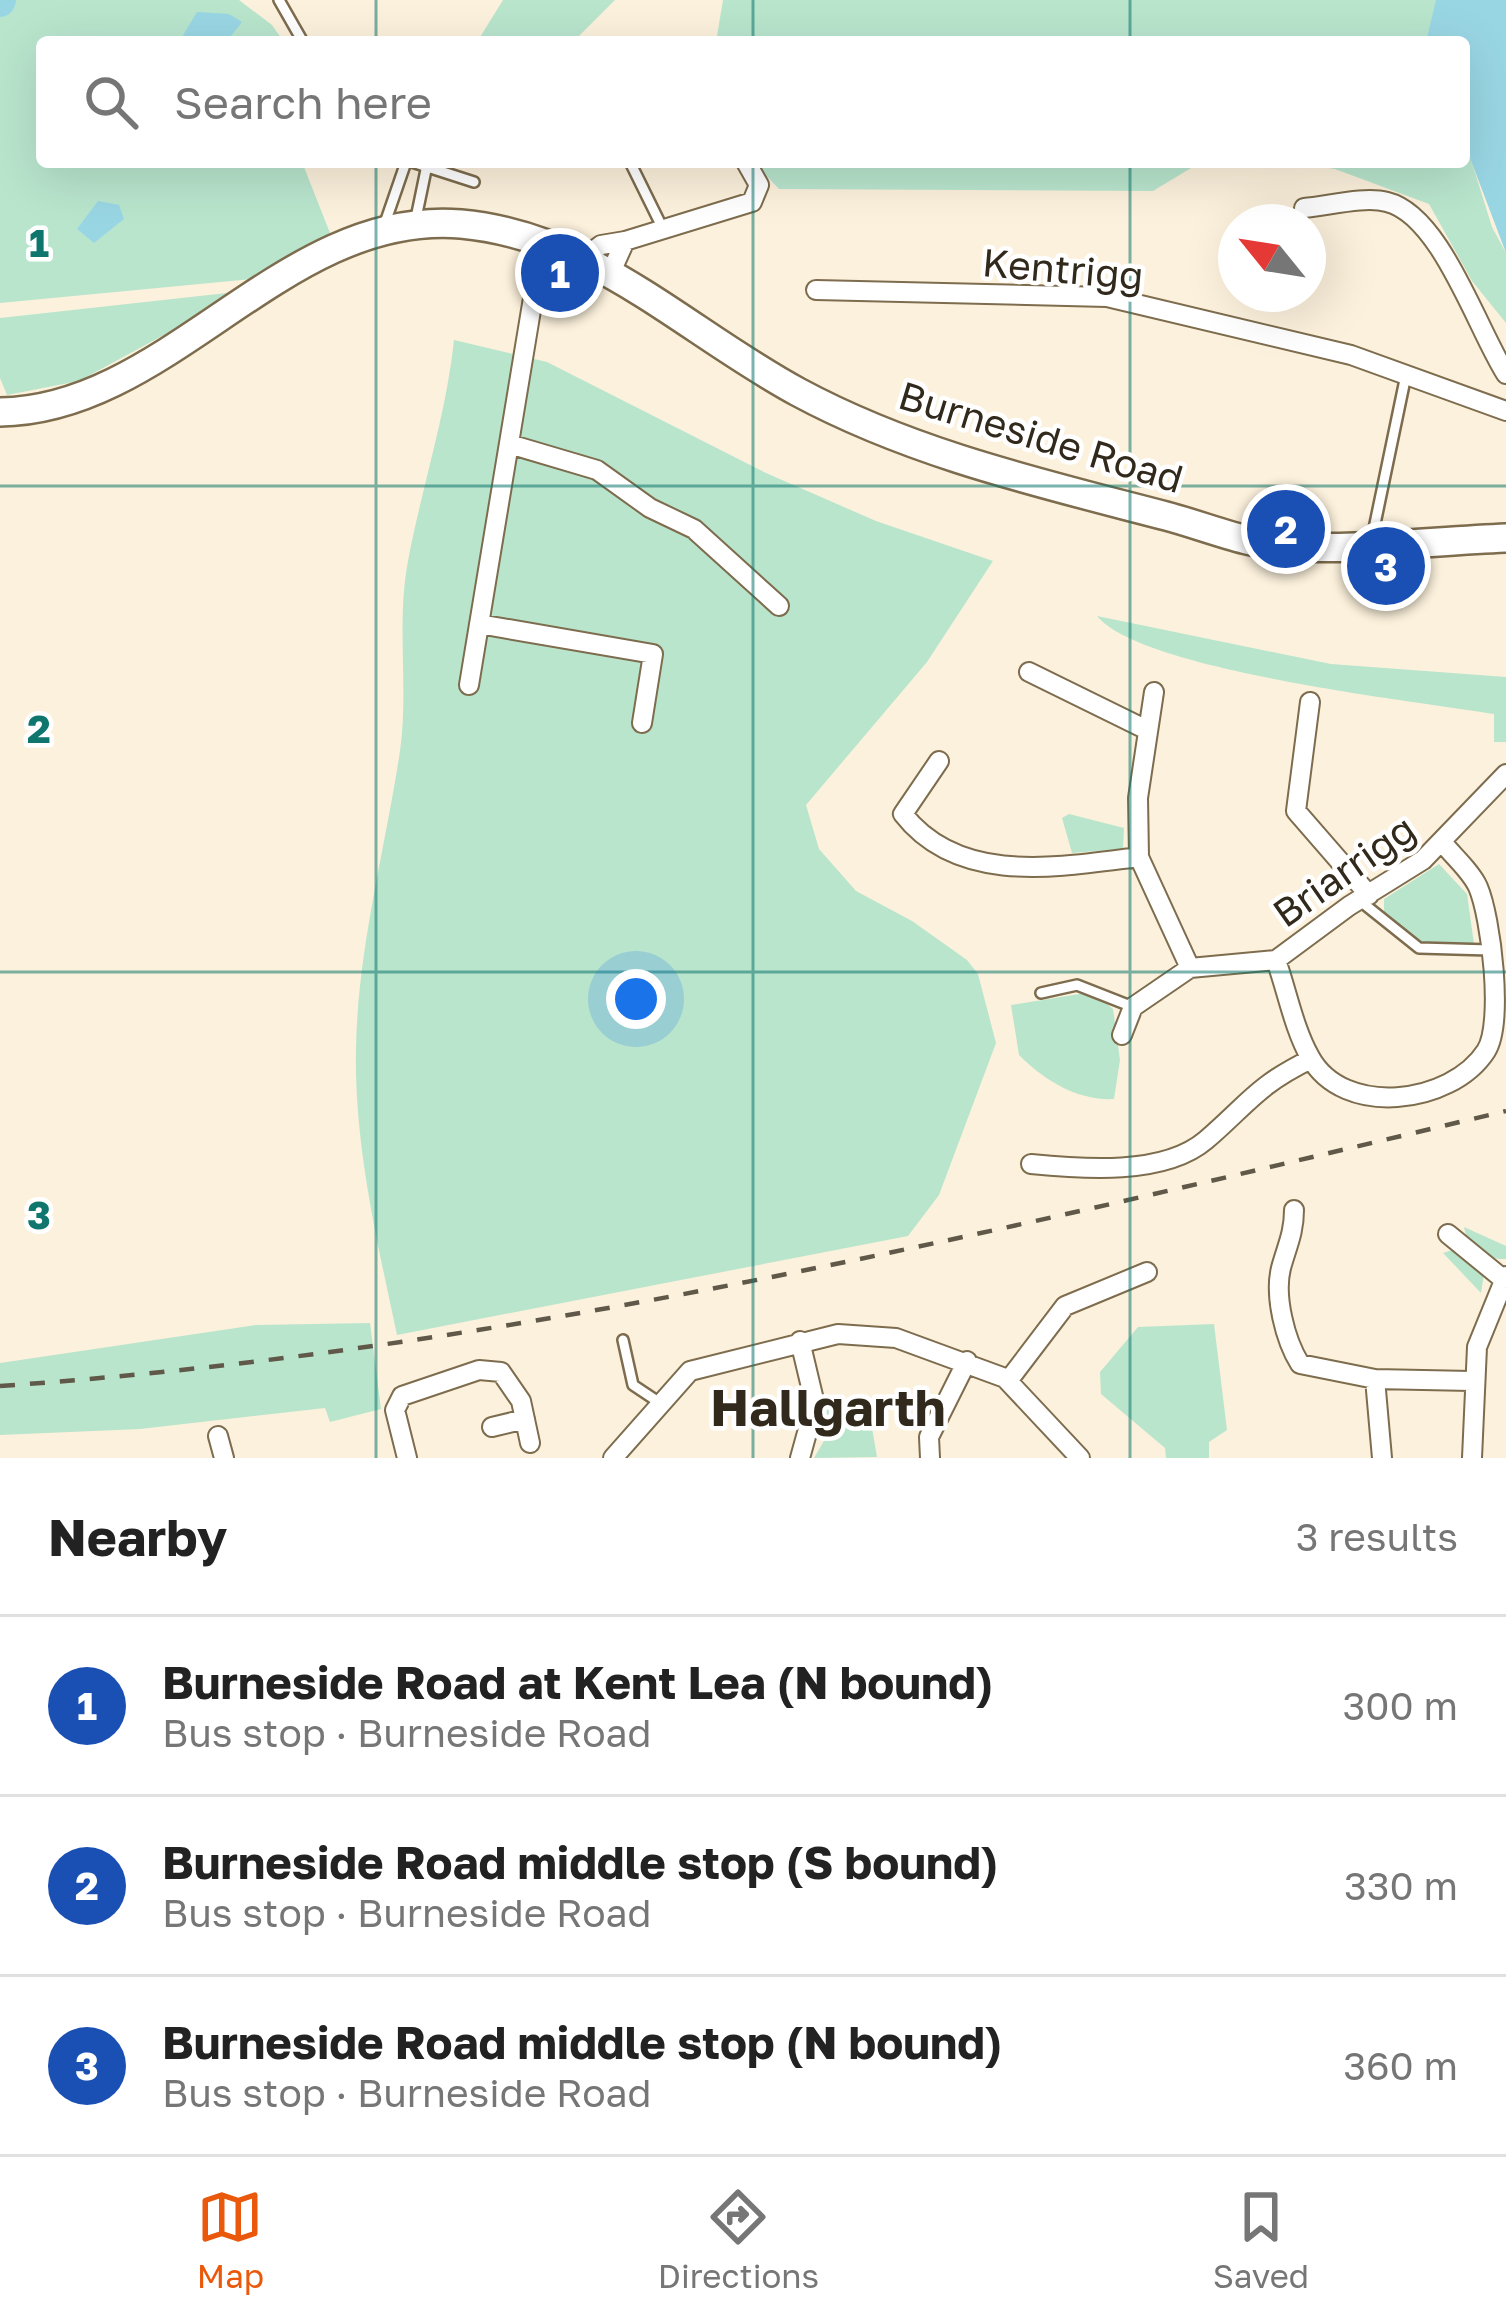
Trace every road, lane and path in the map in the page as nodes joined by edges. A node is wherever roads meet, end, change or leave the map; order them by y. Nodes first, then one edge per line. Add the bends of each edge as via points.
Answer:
1 (279, 0) edge
2 (300, 36) edge
3 (407, 168) edge
4 (426, 168) edge
5 (435, 168) edge
6 (638, 168) edge
7 (749, 168) edge
8 (474, 182) dead end
9 (1326, 206) edge
10 (415, 223) junction
11 (384, 228) junction
12 (664, 231) junction
13 (625, 241) junction
14 (551, 244) junction
15 (585, 257) junction
16 (611, 272) junction
17 (816, 290) dead end
18 (1506, 374) edge
19 (1406, 375) junction
20 (1506, 411) edge
21 (0, 412) edge
22 (508, 445) junction
23 (1506, 538) edge
24 (1371, 543) junction
25 (779, 606) dead end
26 (479, 624) junction
27 (1029, 672) dead end
28 (470, 685) dead end
29 (1154, 692) dead end
30 (1310, 702) dead end
31 (642, 724) dead end
32 (1148, 730) junction
33 (939, 761) dead end
34 (1506, 774) edge
35 (1443, 843) junction
36 (1139, 857) junction
37 (1364, 897) junction
38 (1490, 950) junction
39 (1276, 960) junction
40 (1190, 968) junction
41 (1041, 993) dead end
42 (1132, 1006) junction
43 (1500, 1020) edge
44 (1123, 1035) dead end
45 (1311, 1059) junction
46 (1031, 1164) dead end
47 (1294, 1210) dead end
48 (1448, 1234) dead end
49 (1147, 1272) dead end
50 (1504, 1277) edge
51 (623, 1340) dead end
52 (800, 1341) junction
53 (967, 1361) junction
54 (1375, 1379) junction
55 (1008, 1381) junction
56 (1471, 1381) junction
57 (661, 1403) junction
58 (525, 1419) junction
59 (493, 1426) dead end
60 (218, 1436) dead end
61 (530, 1443) dead end
62 (224, 1458) edge
63 (407, 1458) edge
64 (613, 1458) edge
65 (800, 1458) edge
66 (931, 1458) edge
67 (1081, 1458) edge
68 (1382, 1458) edge
69 (1472, 1458) edge

1 - 2 lane
3 - 11 lane
4 - 10 lane
5 - 8 lane
6 - 12 lane
7 - 12 street via 759,185 752,202
9 - 18 street via 1386,201 1414,215
10 - 11 street, Burneside Road
10 - 14 street, Burneside Road via 492,228
11 - 21 street, Burneside Road via 320,256 80,396
12 - 13 street
13 - 15 street
13 - 16 street
14 - 15 street, Burneside Road
14 - 22 street
15 - 16 street, Burneside Road
16 - 24 street, Burneside Road via 795,391 900,441 1285,547
17 - 19 street, Kentrigg via 1107,297
19 - 20 street, Kentrigg
19 - 24 lane
22 - 25 street via 597,470 694,529
22 - 26 street
23 - 24 street, Burneside Road
26 - 28 street
26 - 31 street via 652,654
27 - 32 street
29 - 32 street
30 - 37 street via 1296,811
32 - 36 street
33 - 36 street via 903,814 944,850 984,864 1053,868
34 - 35 street, Briarrigg
35 - 37 street, Briarrigg
35 - 38 street via 1477,885
36 - 40 street
37 - 38 lane via 1418,948
37 - 39 street, Briarrigg
38 - 43 street
39 - 40 street, Briarrigg
39 - 45 street
40 - 42 street, Briarrigg
41 - 42 lane via 1076,985
42 - 44 street
43 - 45 street via 1487,1051 1450,1084 1396,1097 1357,1096
45 - 46 street via 1244,1099 1203,1143 1096,1171
47 - 54 street via 1294,1237 1280,1271 1287,1343 1300,1364
48 - 50 street
49 - 55 street via 1065,1306
50 - 56 street
51 - 57 lane via 633,1384
52 - 53 street via 896,1338
52 - 57 street via 690,1371
52 - 65 street via 815,1404
53 - 55 street
53 - 66 street via 929,1437
54 - 56 street
54 - 68 street
55 - 67 street
56 - 69 street
57 - 64 street
58 - 59 street
58 - 61 street
58 - 63 street via 501,1372 479,1370 417,1388 395,1410
60 - 62 street

